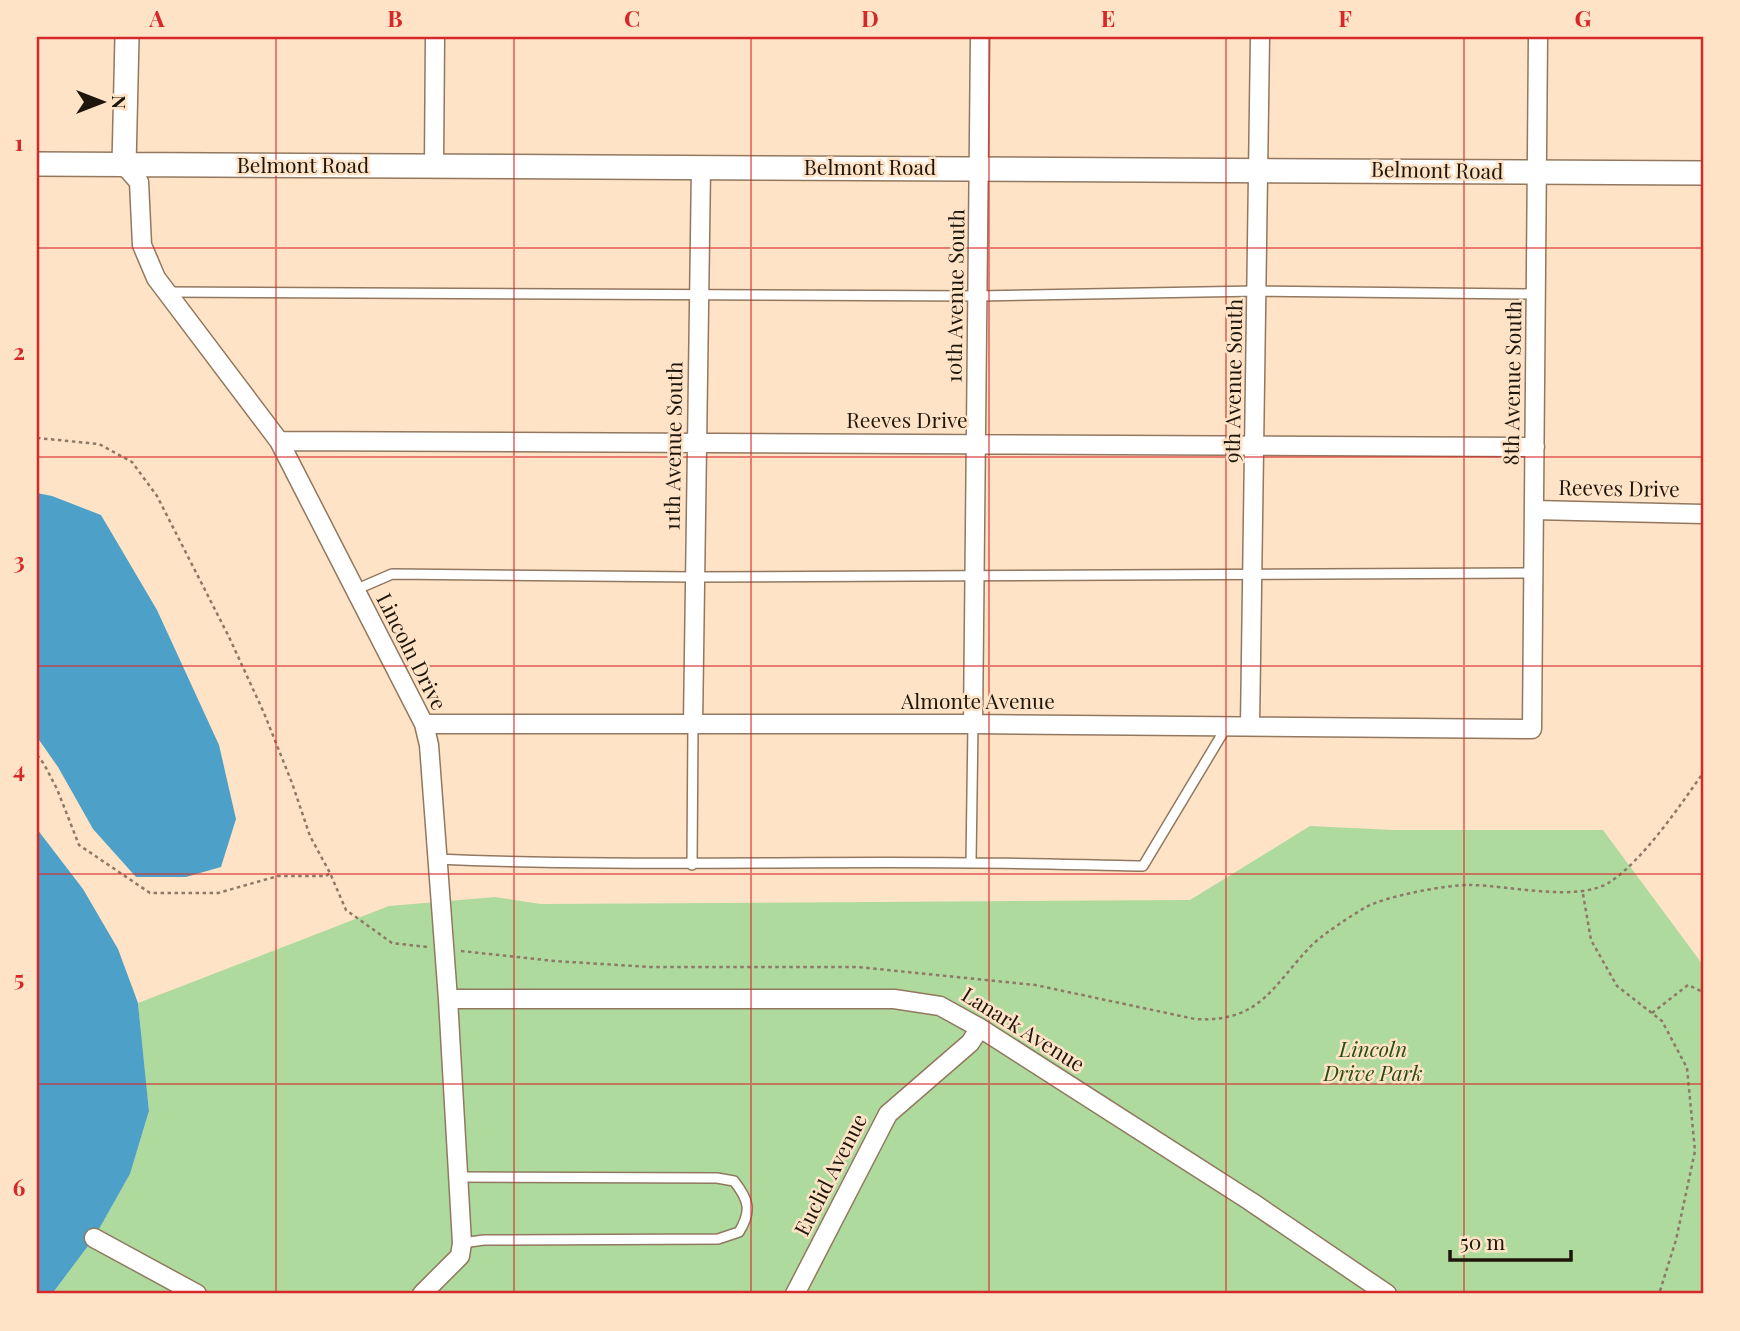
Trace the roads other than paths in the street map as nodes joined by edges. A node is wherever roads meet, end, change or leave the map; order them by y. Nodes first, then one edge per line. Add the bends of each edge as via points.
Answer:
1 (127, 37) edge
2 (435, 37) edge
3 (979, 37) edge
4 (1260, 37) edge
5 (1538, 37) edge
6 (37, 164) edge
7 (124, 165) junction
8 (434, 166) junction
9 (701, 168) junction
10 (980, 169) junction
11 (1260, 170) junction
12 (1538, 172) junction
13 (1703, 173) edge
14 (1258, 291) junction
15 (167, 292) junction
16 (1537, 294) junction
17 (699, 295) junction
18 (978, 296) junction
19 (279, 441) junction
20 (697, 443) junction
21 (977, 444) junction
22 (1256, 445) junction
23 (1535, 447) junction
24 (1534, 510) junction
25 (1703, 514) edge
26 (1533, 573) junction
27 (1253, 574) junction
28 (975, 575) junction
29 (695, 577) junction
30 (354, 591) junction
31 (424, 724) junction
32 (693, 724) junction
33 (973, 724) junction
34 (1227, 726) junction
35 (1250, 726) junction
36 (1532, 729) joint
37 (437, 859) junction
38 (971, 863) junction
39 (692, 864) junction
40 (448, 999) junction
41 (979, 1028) junction
42 (458, 1177) junction
43 (94, 1238) dead end
44 (462, 1243) junction
45 (197, 1294) edge
46 (422, 1294) edge
47 (794, 1294) edge
48 (1387, 1294) edge

1 - 7 street
2 - 8 street
3 - 10 street, 10th Avenue South
4 - 11 street, 9th Avenue South
5 - 12 street, 8th Avenue South
6 - 7 street, Belmont Road
7 - 8 street, Belmont Road
7 - 15 street, Lincoln Drive via 139,182 142,245
8 - 9 street, Belmont Road
9 - 10 street, Belmont Road
9 - 17 street, 11th Avenue South
10 - 11 street, Belmont Road
10 - 18 street, 10th Avenue South
11 - 12 street, Belmont Road
11 - 14 street, 9th Avenue South
12 - 13 street, Belmont Road
12 - 16 street, 8th Avenue South
14 - 16 lane
14 - 18 lane
14 - 22 street, 9th Avenue South
15 - 17 lane
15 - 19 street, Lincoln Drive
16 - 23 street, 8th Avenue South
17 - 18 lane
17 - 20 street, 11th Avenue South
18 - 21 street, 10th Avenue South
19 - 20 street, Reeves Drive
19 - 30 street, Lincoln Drive
20 - 21 street, Reeves Drive
20 - 29 street, 11th Avenue South
21 - 22 street, Reeves Drive
21 - 28 street, 10th Avenue South
22 - 23 street, Reeves Drive
22 - 27 street, 9th Avenue South
23 - 24 street, 8th Avenue South
24 - 25 street, Reeves Drive
24 - 26 street, 8th Avenue South
26 - 27 lane
26 - 36 street, 8th Avenue South
27 - 28 lane
27 - 35 street, 9th Avenue South
28 - 29 lane
28 - 33 street, 10th Avenue South
29 - 30 lane via 392,575
29 - 32 street, 11th Avenue South
30 - 31 street, Lincoln Drive
31 - 32 street, Almonte Avenue
31 - 37 street, Lincoln Drive
32 - 33 street, Almonte Avenue
32 - 39 lane
33 - 34 street, Almonte Avenue
33 - 38 lane
34 - 35 street, Almonte Avenue
34 - 38 lane via 1143,866
35 - 36 street, Almonte Avenue
37 - 39 lane
37 - 40 street, Lincoln Drive
38 - 39 lane
40 - 41 street, Lanark Avenue via 894,999 940,1006
40 - 42 street, Lincoln Drive
41 - 47 street, Euclid Avenue via 970,1043 888,1114
41 - 48 street, Lanark Avenue
42 - 44 street, Lincoln Drive
42 - 44 lane via 717,1178 734,1181 745,1195 748,1218 739,1233 718,1239
43 - 45 street
44 - 46 street via 460,1256

